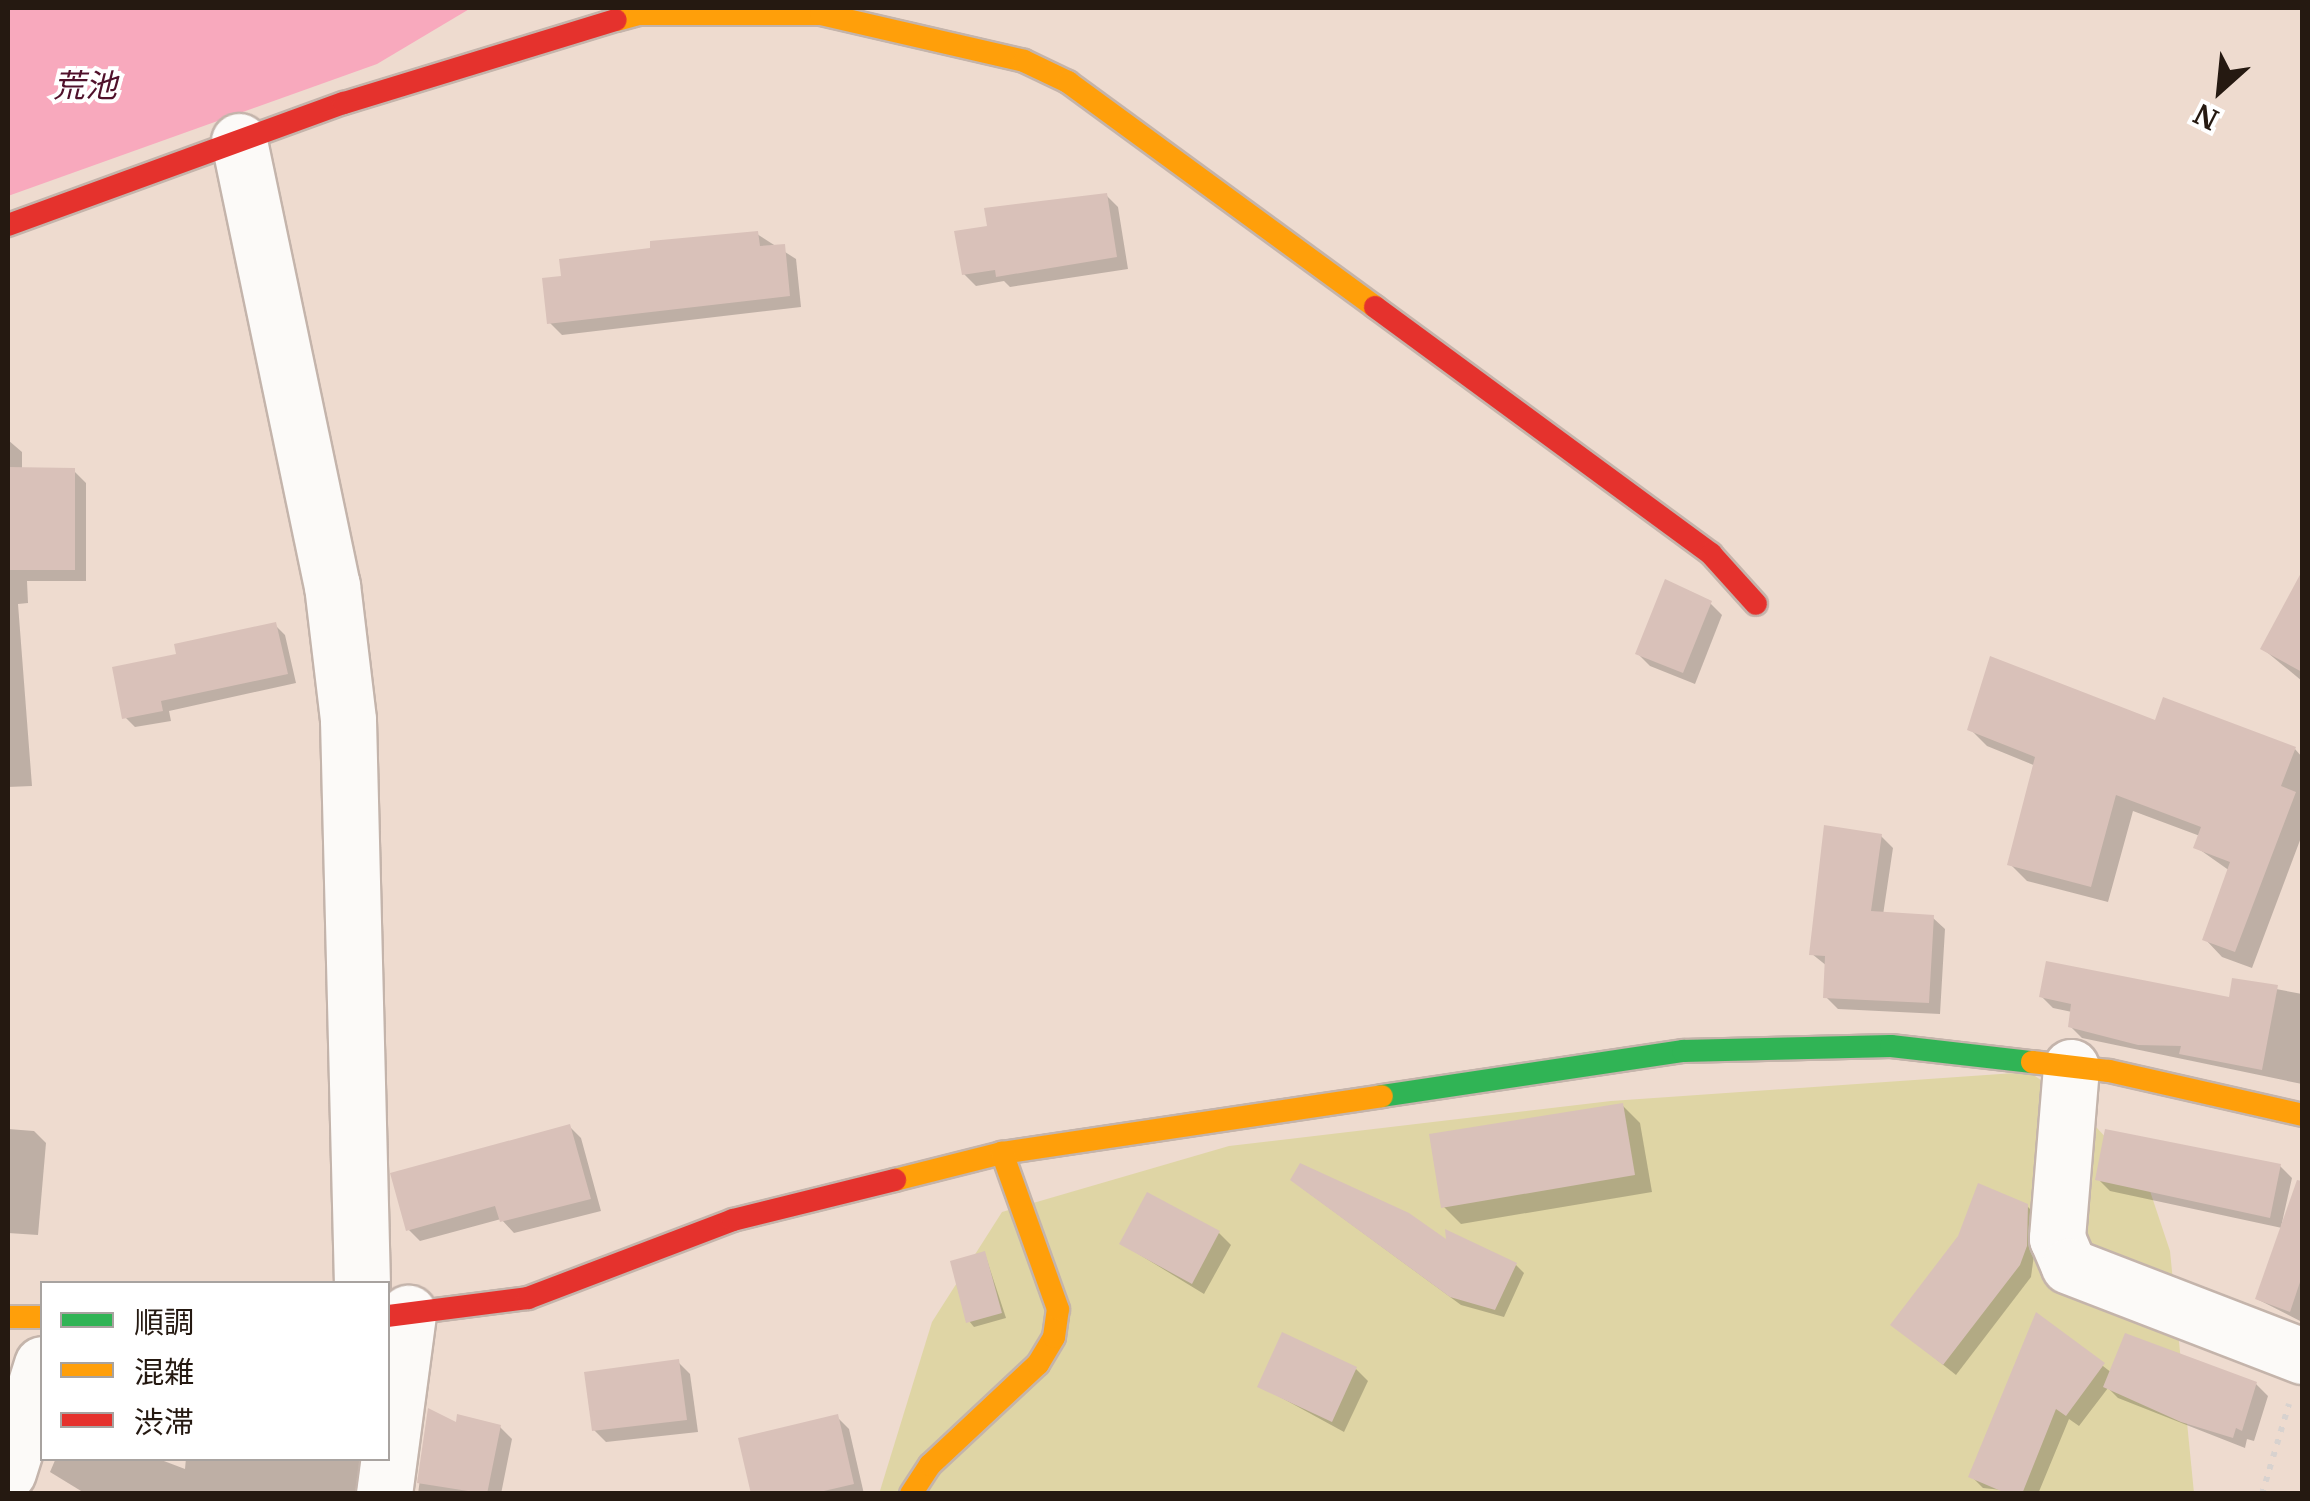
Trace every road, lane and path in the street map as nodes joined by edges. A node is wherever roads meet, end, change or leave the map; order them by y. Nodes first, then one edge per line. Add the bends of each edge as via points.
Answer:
1 (239, 140) junction
2 (8, 225) edge
3 (1756, 604) dead end
4 (2071, 1067) junction
5 (2302, 1115) edge
6 (1002, 1153) junction
7 (362, 1281) edge
8 (398, 1314) edge
9 (8, 1317) edge
10 (40, 1317) edge
11 (40, 1370) edge
12 (2297, 1376) edge
13 (390, 1417) edge
14 (387, 1461) edge
15 (8, 1472) edge
16 (384, 1494) edge
17 (911, 1494) edge
18 (2262, 1494) edge

1 - 2 street
1 - 3 street via 517,45 639,14 821,14 1024,61 1068,82 1710,554
1 - 7 street via 332,585 348,720
4 - 5 street
4 - 6 street via 1891,1046 1683,1051
4 - 12 street via 2057,1238 2069,1266
6 - 8 street via 734,1220 528,1298
6 - 17 street via 1058,1309 1054,1337 1038,1364 930,1466
8 - 13 street
9 - 10 street
11 - 15 street
12 - 18 path
14 - 16 street

